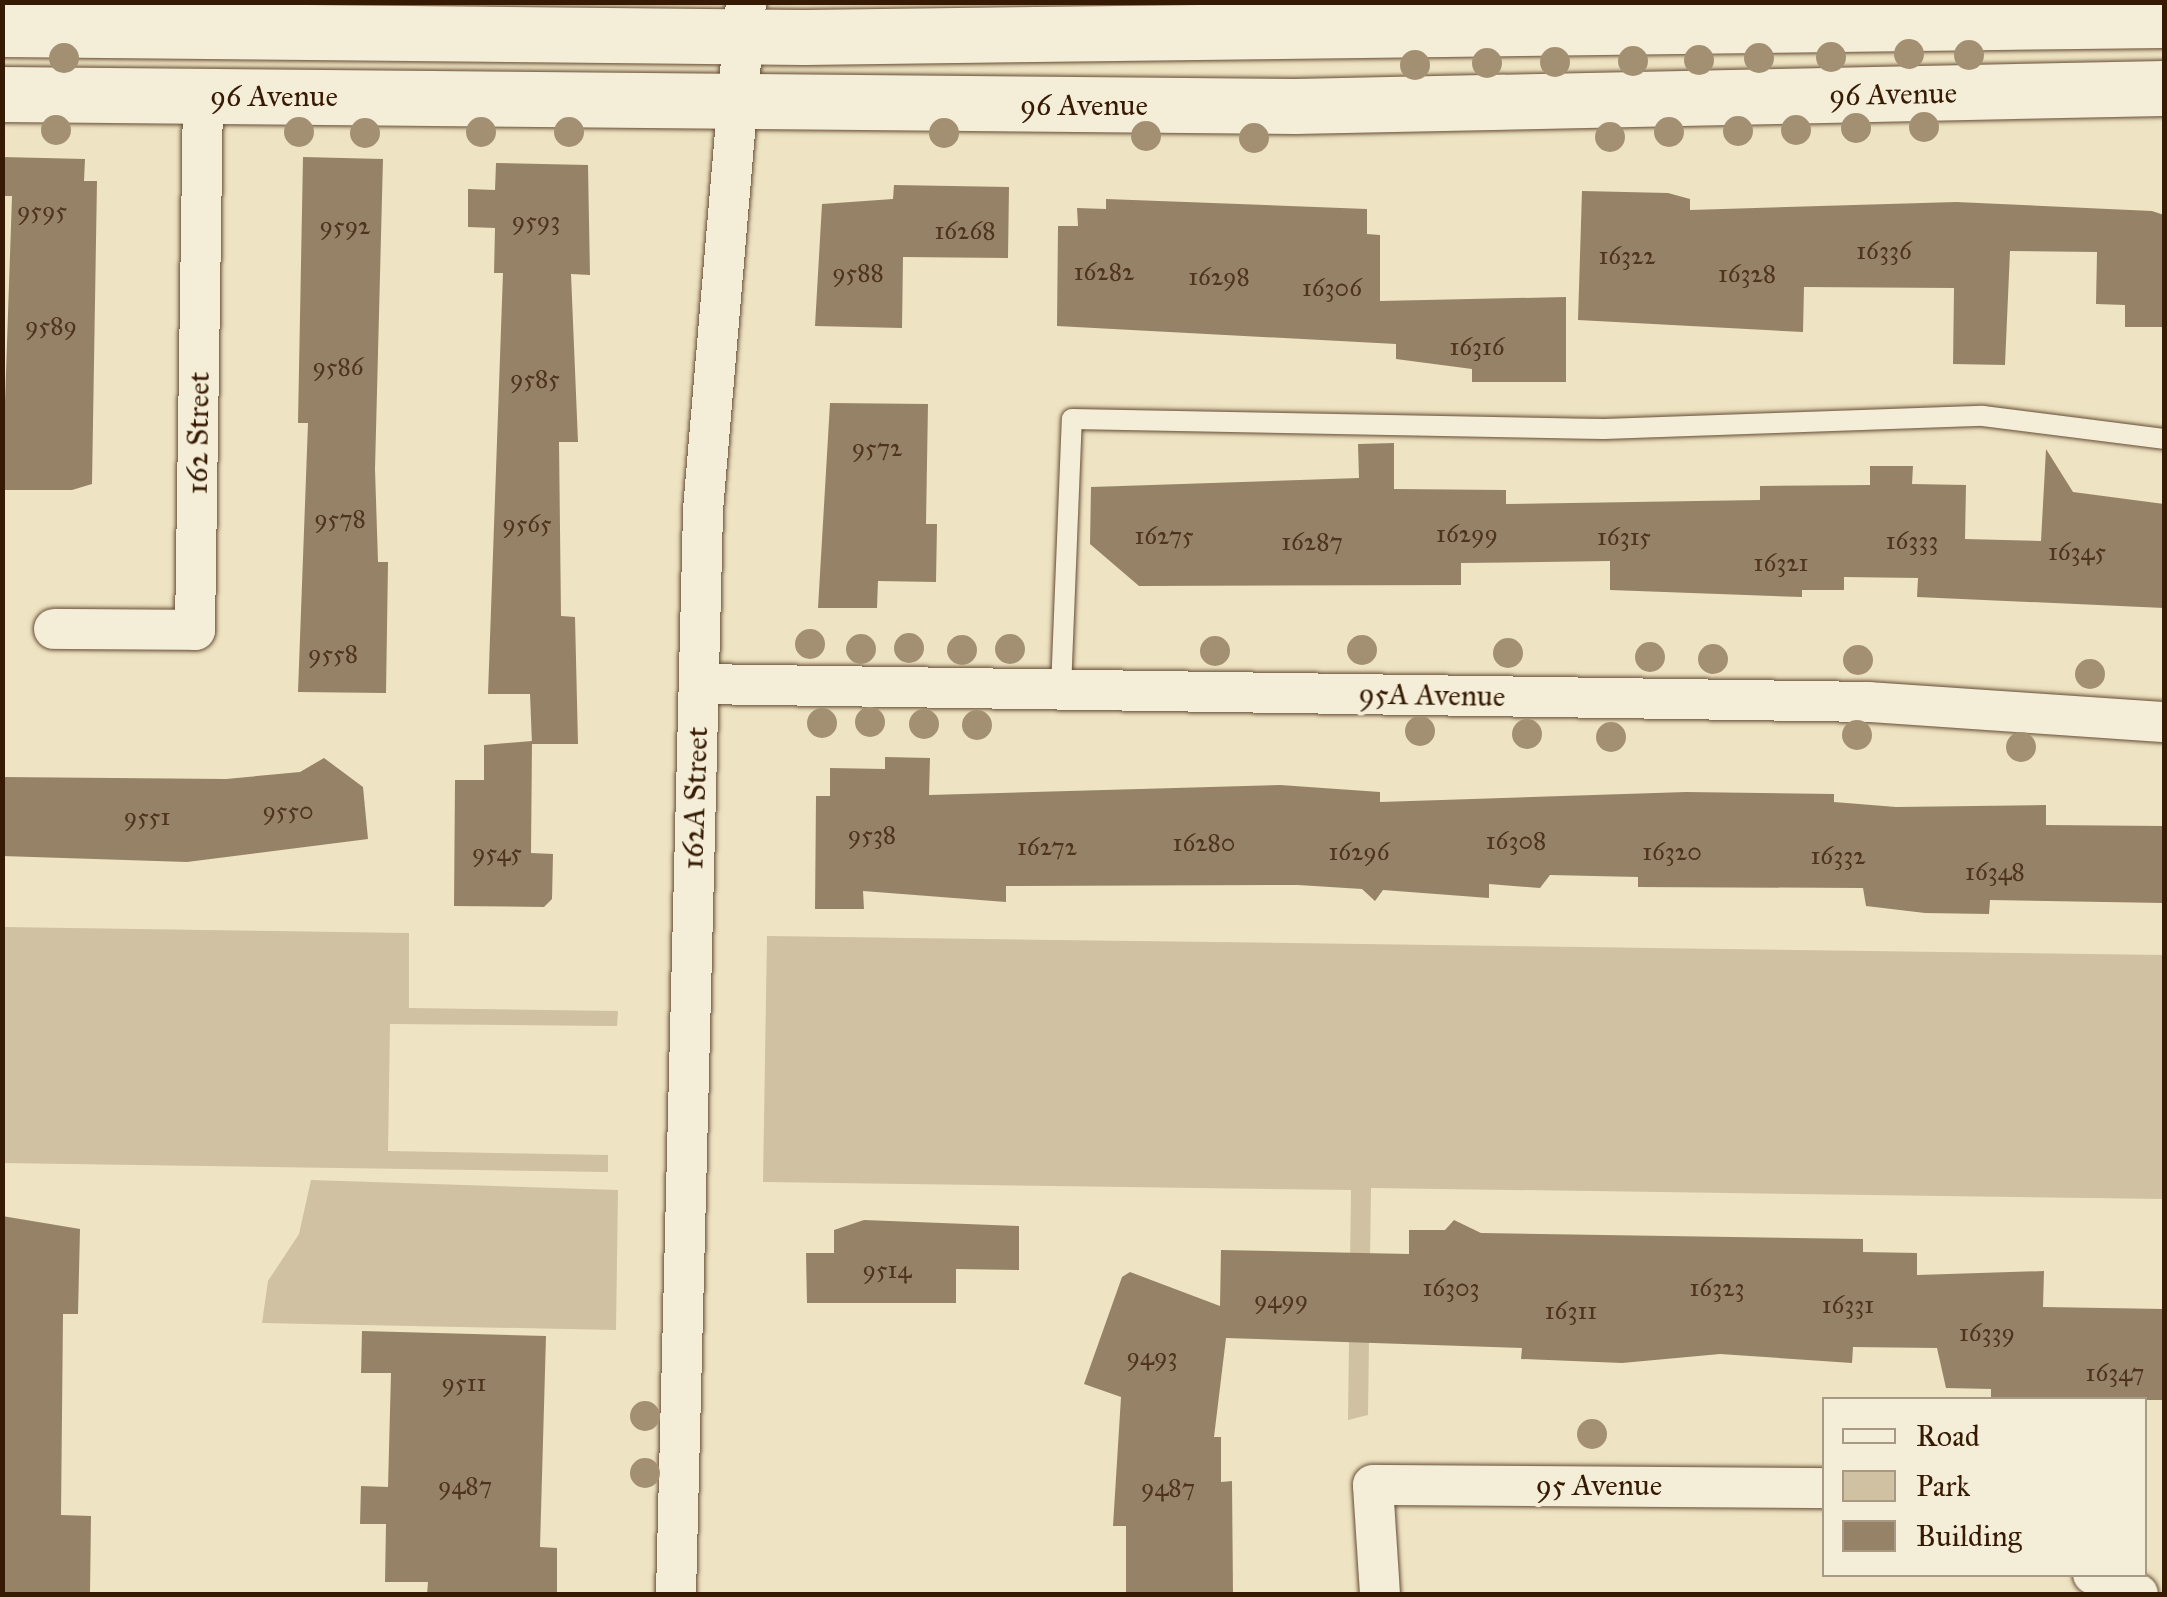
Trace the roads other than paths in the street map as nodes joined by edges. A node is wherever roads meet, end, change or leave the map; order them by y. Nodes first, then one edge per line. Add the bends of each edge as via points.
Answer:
1 (745, 18) edge
2 (2164, 20) edge
3 (2, 29) edge
4 (2164, 88) edge
5 (2, 94) edge
6 (203, 96) junction
7 (740, 102) junction
8 (2164, 439) edge
9 (54, 629) dead end
10 (700, 684) junction
11 (1061, 689) junction
12 (2164, 722) edge
13 (1822, 1488) edge
14 (2101, 1577) edge
15 (676, 1594) edge
16 (1380, 1594) edge
17 (2138, 1594) edge

1 - 2 main road
1 - 3 main road
1 - 7 street, 162A Street
4 - 7 main road, 96 Avenue via 1544,104
5 - 6 main road, 96 Avenue
6 - 7 main road, 96 Avenue
6 - 9 street, 162 Street via 196,630
7 - 10 street, 162A Street via 708,443
8 - 11 lane via 1983,416 1604,429 1072,419
10 - 11 street, 95A Avenue
10 - 15 street, 162A Street
11 - 12 street, 95A Avenue via 1869,702
13 - 16 street, 95 Avenue via 1374,1485
14 - 17 street

